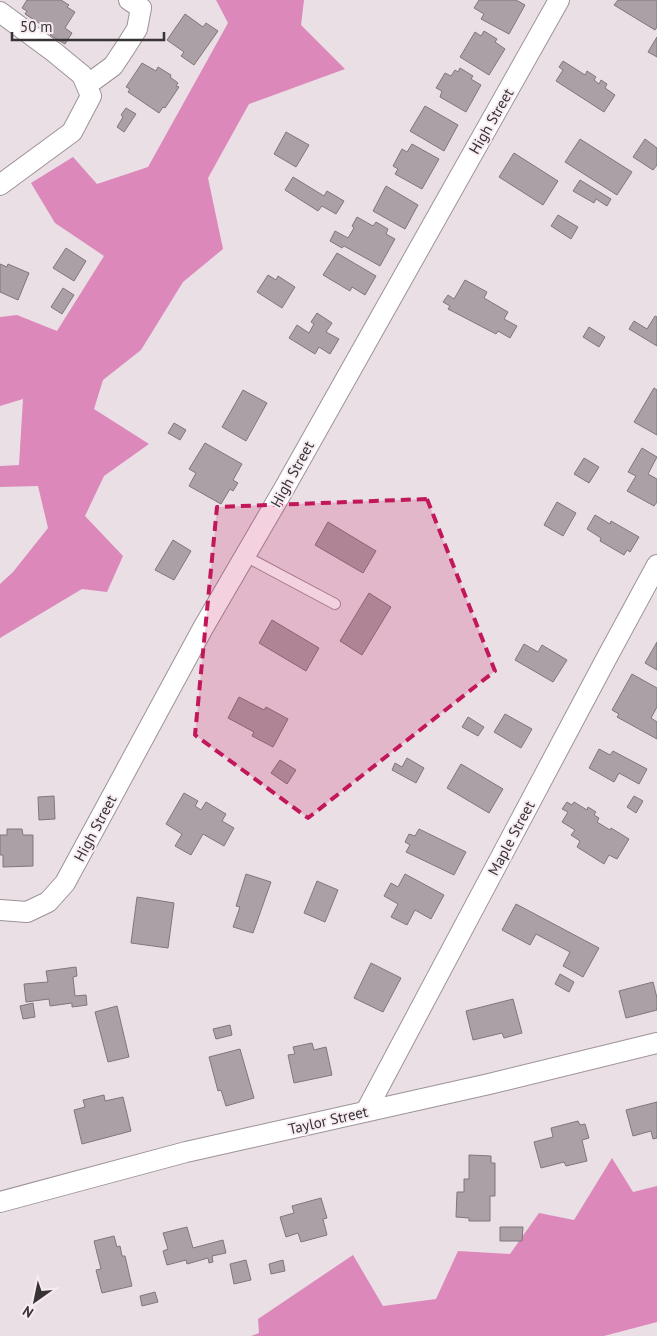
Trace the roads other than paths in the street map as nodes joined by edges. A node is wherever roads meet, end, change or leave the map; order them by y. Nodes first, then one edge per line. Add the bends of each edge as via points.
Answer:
1 (5, 0) edge
2 (129, 0) edge
3 (559, 0) edge
4 (0, 4) edge
5 (0, 12) edge
6 (87, 86) junction
7 (0, 185) edge
8 (245, 556) junction
9 (657, 565) edge
10 (335, 604) dead end
11 (0, 910) edge
12 (657, 1043) edge
13 (366, 1112) junction
14 (0, 1202) edge

1 - 4 street
2 - 6 street via 141,8 137,29 112,66
3 - 8 street, High Street
5 - 6 street via 82,75
6 - 7 street via 91,96 72,132
8 - 10 lane
8 - 11 street, High Street via 65,883 48,902 27,912
9 - 13 street, Maple Street
12 - 13 street, Taylor Street
13 - 14 street, Taylor Street via 186,1152

